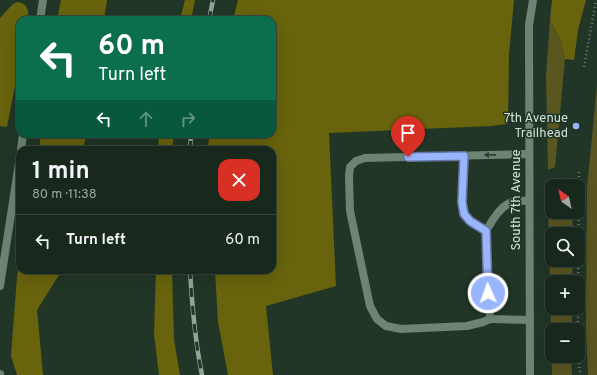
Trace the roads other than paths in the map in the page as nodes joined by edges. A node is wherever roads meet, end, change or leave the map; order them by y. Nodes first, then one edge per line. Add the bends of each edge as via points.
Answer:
1 (43, 0) edge
2 (533, 0) edge
3 (41, 16) edge
4 (529, 154) junction
5 (464, 156) junction
6 (16, 182) edge
7 (529, 200) junction
8 (486, 231) junction
9 (0, 286) edge
10 (490, 319) junction
11 (530, 320) junction
12 (530, 375) edge

1 - 3 street
2 - 4 street, South 7th Avenue via 528,25
4 -> 5 street
4 - 7 street, South 7th Avenue
5 - 8 street via 464,214
5 - 10 street via 365,158 356,161 350,167 350,210 370,306 377,319 386,326 401,329 466,326
6 - 9 street
7 - 8 street via 515,201 501,208
7 - 11 street, South 7th Avenue
8 - 10 street
10 - 11 street
11 - 12 street, South 7th Avenue

